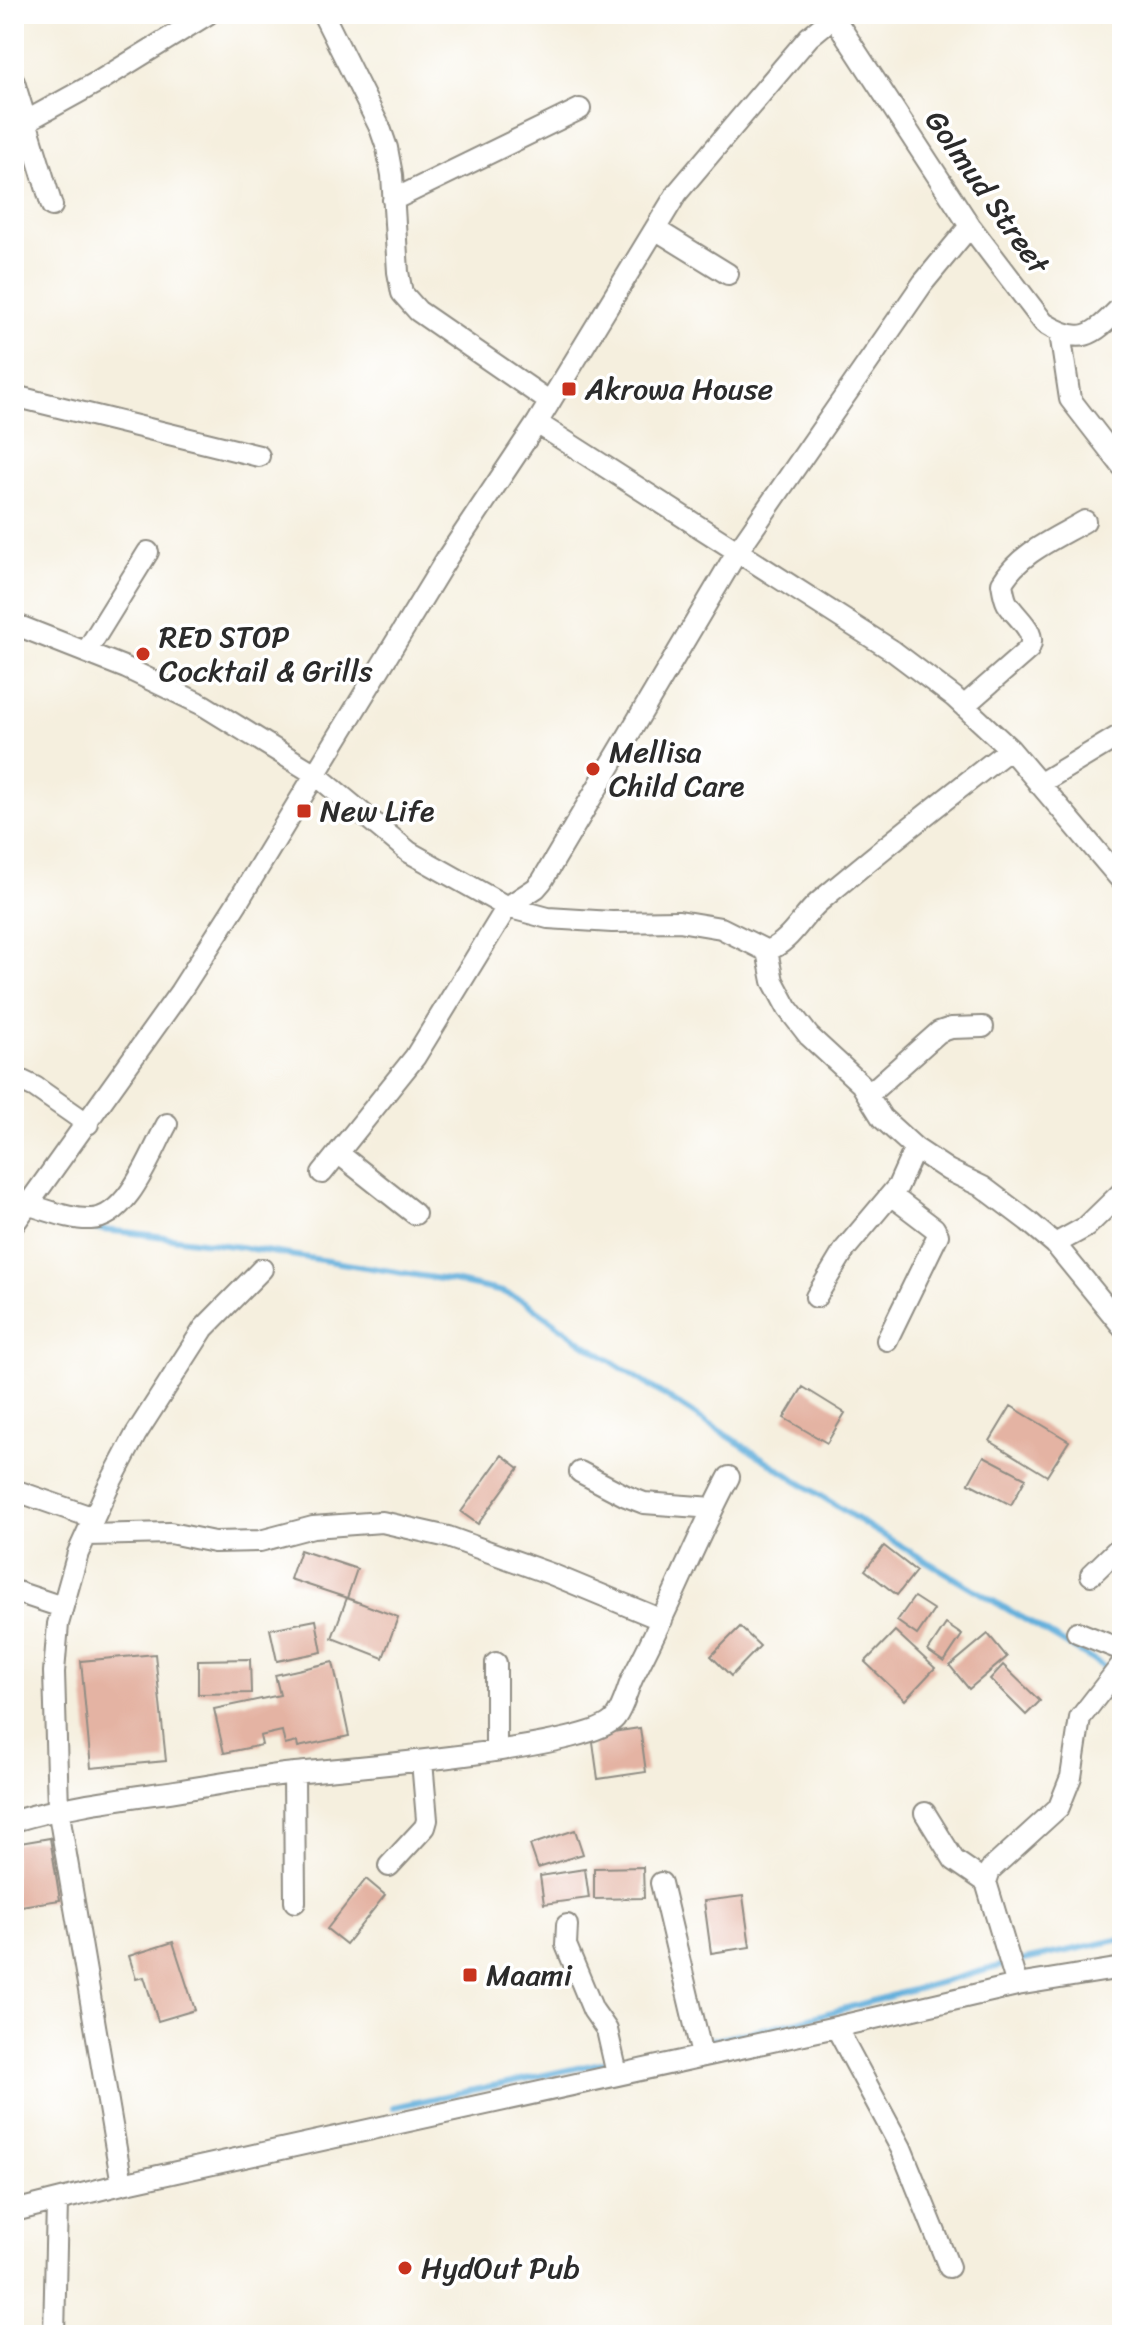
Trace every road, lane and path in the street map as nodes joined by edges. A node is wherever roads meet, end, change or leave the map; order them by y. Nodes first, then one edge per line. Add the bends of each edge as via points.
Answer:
1 (208, 14) edge
2 (323, 14) edge
3 (835, 15) edge
4 (14, 82) edge
5 (580, 109) dead end
6 (21, 125) edge
7 (393, 200) junction
8 (52, 206) dead end
9 (970, 226) junction
10 (655, 229) junction
11 (728, 274) dead end
12 (1122, 306) edge
13 (1060, 333) junction
14 (14, 396) edge
15 (550, 402) junction
16 (537, 423) junction
17 (259, 456) dead end
18 (1122, 466) edge
19 (1085, 521) dead end
20 (148, 552) dead end
21 (737, 552) junction
22 (14, 624) edge
23 (86, 652) junction
24 (964, 706) junction
25 (1122, 734) edge
26 (1010, 749) junction
27 (315, 774) junction
28 (1039, 784) junction
29 (1122, 881) edge
30 (507, 907) junction
31 (767, 951) junction
32 (983, 1027) dead end
33 (14, 1077) edge
34 (868, 1095) junction
35 (88, 1124) junction
36 (167, 1124) dead end
37 (915, 1148) junction
38 (338, 1153) junction
39 (322, 1173) dead end
40 (1122, 1192) edge
41 (892, 1196) junction
42 (29, 1205) junction
43 (415, 1214) dead end
44 (14, 1224) edge
45 (1055, 1244) junction
46 (262, 1269) dead end
47 (816, 1297) dead end
48 (1122, 1326) edge
49 (887, 1340) dead end
50 (580, 1472) dead end
51 (729, 1477) dead end
52 (14, 1490) edge
53 (713, 1508) junction
54 (91, 1526) junction
55 (1122, 1545) edge
56 (1091, 1575) dead end
57 (14, 1591) edge
58 (62, 1607) junction
59 (662, 1620) junction
60 (1077, 1632) dead end
61 (1122, 1650) edge
62 (496, 1663) dead end
63 (1118, 1669) edge
64 (496, 1750) junction
65 (422, 1761) junction
66 (294, 1773) junction
67 (58, 1808) junction
68 (925, 1813) dead end
69 (14, 1821) edge
70 (389, 1866) dead end
71 (986, 1882) junction
72 (661, 1883) dead end
73 (295, 1902) dead end
74 (567, 1925) dead end
75 (1121, 1971) edge
76 (1013, 1972) junction
77 (836, 2027) junction
78 (702, 2055) junction
79 (617, 2074) junction
80 (122, 2184) junction
81 (57, 2202) junction
82 (14, 2211) edge
83 (949, 2267) dead end
84 (54, 2335) edge

1 - 6 street
2 - 7 street via 380,128
3 - 9 street, Golmud Street
3 - 10 street via 809,37 704,159
4 - 6 street
5 - 7 street
6 - 8 street
7 - 15 street via 402,293 418,311
9 - 13 street, Golmud Street via 1044,323
9 - 21 street via 923,283
10 - 11 street
10 - 15 street
12 - 13 street via 1097,331 1079,338
13 - 18 street via 1070,399
14 - 17 street
15 - 16 street
16 - 21 street
16 - 27 street
19 - 24 street via 1010,570 1002,583 1006,601 1033,642
20 - 23 street
21 - 24 street via 893,651
21 - 30 street via 542,881
22 - 23 street
23 - 27 street via 203,705
24 - 26 street
25 - 28 street
26 - 28 street
26 - 31 street via 903,831 806,914 781,945
27 - 30 street via 409,852
27 - 35 street via 180,992
28 - 29 street
30 - 31 street via 548,918 679,921 721,928
30 - 38 street via 415,1057
31 - 34 street via 773,981 788,1009
32 - 34 street via 939,1032
33 - 35 street
34 - 37 street via 882,1118
35 - 42 street
36 - 42 street via 117,1210 89,1219
37 - 41 street
37 - 45 street via 983,1187
38 - 39 street
38 - 43 street
40 - 45 street via 1086,1227
41 - 47 street via 845,1249
41 - 49 street via 938,1235
42 - 44 street
45 - 48 street
46 - 54 street via 204,1328 136,1434
50 - 53 street via 644,1503
51 - 53 street
52 - 54 street
53 - 59 street
54 - 58 street
54 - 59 street via 214,1542 260,1541 313,1527 382,1522 448,1537
55 - 56 street
57 - 58 street
58 - 67 street via 54,1672
59 - 64 street via 610,1722 556,1740
60 - 61 street
62 - 64 street
63 - 71 street via 1080,1718 1071,1777 1059,1807 990,1870
64 - 65 street
65 - 66 street
65 - 70 street via 425,1827
66 - 67 street
66 - 73 street
67 - 69 street
67 - 80 street
68 - 71 street via 954,1860
71 - 76 street
72 - 78 street
74 - 79 street via 566,1945 607,2030
75 - 76 street
76 - 77 street
77 - 78 street
77 - 83 street via 901,2148
78 - 79 street
79 - 80 street
80 - 81 street
81 - 82 street
81 - 84 street

